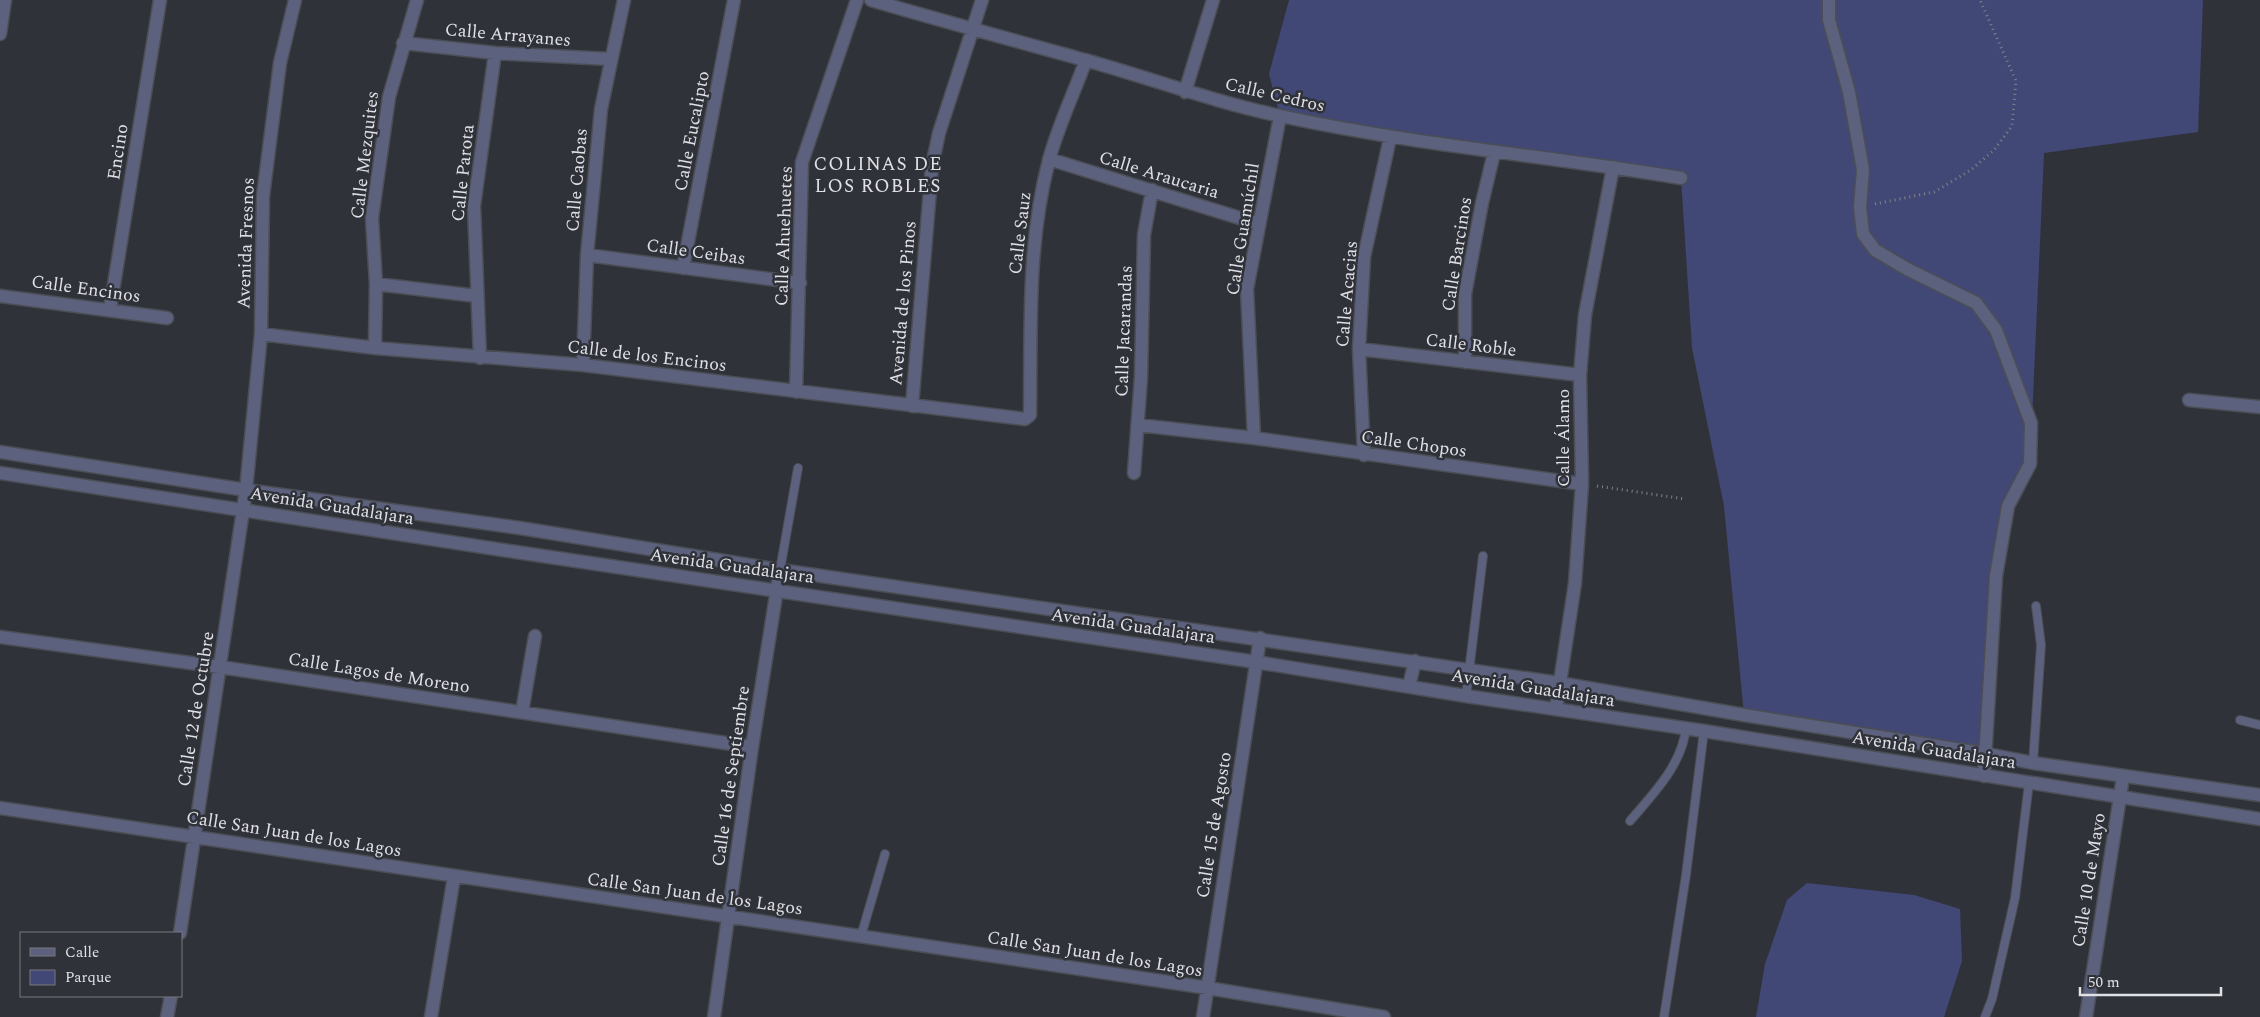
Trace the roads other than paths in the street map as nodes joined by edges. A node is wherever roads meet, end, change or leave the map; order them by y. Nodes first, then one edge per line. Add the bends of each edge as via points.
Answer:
1 (5, 0) edge
2 (160, 0) edge
3 (295, 0) edge
4 (417, 0) edge
5 (624, 0) edge
6 (734, 0) edge
7 (857, 0) edge
8 (872, 0) edge
9 (982, 0) edge
10 (1213, 0) edge
11 (1829, 0) edge
12 (971, 30) junction
13 (0, 34) edge
14 (403, 43) junction
15 (495, 53) junction
16 (610, 59) junction
17 (1086, 60) junction
18 (1185, 92) junction
19 (1280, 116) junction
20 (1390, 138) junction
21 (1494, 152) junction
22 (1049, 159) junction
23 (1613, 167) junction
24 (1682, 178) dead end
25 (1152, 190) junction
26 (1259, 224) junction
27 (588, 255) junction
28 (683, 268) junction
29 (800, 283) junction
30 (376, 284) junction
31 (0, 296) edge
32 (477, 296) junction
33 (110, 310) junction
34 (167, 318) dead end
35 (261, 334) junction
36 (374, 348) junction
37 (1359, 350) junction
38 (480, 358) junction
39 (1465, 362) junction
40 (583, 365) junction
41 (1580, 375) junction
42 (796, 392) junction
43 (2189, 400) dead end
44 (912, 406) junction
45 (2260, 407) edge
46 (1028, 417) joint
47 (1138, 425) junction
48 (1254, 438) junction
49 (0, 452) edge
50 (1364, 455) junction
51 (798, 468) dead end
52 (0, 473) edge
53 (1134, 473) dead end
54 (1582, 484) junction
55 (246, 490) junction
56 (244, 510) junction
57 (1483, 556) dead end
58 (780, 570) junction
59 (778, 590) junction
60 (954, 595) junction
61 (2036, 606) dead end
62 (1107, 616) junction
63 (949, 617) junction
64 (535, 636) dead end
65 (0, 637) edge
66 (1260, 638) junction
67 (1103, 639) junction
68 (1415, 661) junction
69 (1256, 662) junction
70 (220, 667) junction
71 (1471, 670) junction
72 (1559, 683) junction
73 (1410, 686) junction
74 (1466, 696) junction
75 (1556, 709) junction
76 (522, 712) junction
77 (2240, 720) dead end
78 (2260, 725) edge
79 (1686, 728) junction
80 (1704, 731) junction
81 (752, 747) junction
82 (1987, 754) junction
83 (2033, 763) junction
84 (1984, 776) junction
85 (2123, 777) junction
86 (2029, 783) junction
87 (2260, 795) edge
88 (2119, 798) junction
89 (0, 808) edge
90 (2260, 819) edge
91 (1630, 821) dead end
92 (195, 836) junction
93 (885, 854) dead end
94 (454, 877) junction
95 (728, 916) junction
96 (180, 932) edge
97 (861, 936) junction
98 (1208, 988) junction
99 (171, 997) edge
100 (168, 1017) edge
101 (431, 1017) edge
102 (714, 1017) edge
103 (1203, 1017) edge
104 (1384, 1017) edge
105 (1664, 1017) edge
106 (1985, 1017) edge
107 (2086, 1017) edge

1 - 13 street
2 - 33 street, Encino
3 - 35 street, Avenida Fresnos via 280,62 264,196
4 - 14 street, Calle Mezquites
5 - 16 street, Calle Caobas
6 - 28 street, Calle Eucalipto
7 - 29 street, Calle Ahuehuetes via 802,162
8 - 12 street, Calle Cedros
9 - 12 street, Avenida de los Pinos
10 - 18 street
11 - 82 street via 1829,20 1849,92 1863,170 1860,207 1863,234 1875,250 1976,303 1996,330 2031,423 2030,464 2008,506 1996,576
12 - 17 street, Calle Cedros
12 - 44 street, Avenida de los Pinos via 932,166
14 - 15 street, Calle Arrayanes
14 - 30 street, Calle Mezquites via 389,97 372,218
15 - 16 street, Calle Arrayanes
15 - 32 street, Calle Parota via 474,206
16 - 27 street, Calle Caobas via 601,108
17 - 18 street, Calle Cedros
17 - 22 street, Calle Sauz
18 - 19 street, Calle Cedros
19 - 20 street, Calle Cedros
19 - 26 street, Calle Guamúchil
20 - 21 street, Calle Cedros
20 - 37 street, Calle Acacias via 1364,257
21 - 23 street, Calle Cedros
21 - 39 street, Calle Barcinos via 1465,294
22 - 25 street, Calle Araucaria
22 - 46 street, Calle Sauz via 1032,258
23 - 24 street, Calle Cedros
23 - 41 street, Calle Álamo via 1589,287
25 - 26 street, Calle Araucaria
25 - 47 street, Calle Jacarandas via 1144,235
26 - 48 street, Calle Guamúchil via 1247,289
27 - 28 street, Calle Ceibas
27 - 40 street, Calle Caobas
28 - 29 street, Calle Ceibas
29 - 42 street, Calle Ahuehuetes
30 - 32 street
30 - 36 street, Calle Mezquites
31 - 33 street, Calle Encinos
32 - 38 street, Calle Parota
33 - 34 street, Calle Encinos
35 - 36 street, Calle de los Encinos
35 - 55 street, Avenida Fresnos
36 - 38 street, Calle de los Encinos
37 - 39 street, Calle Roble
37 - 50 street, Calle Acacias
38 - 40 street, Calle de los Encinos
39 - 41 street, Calle Roble
40 - 42 street, Calle de los Encinos
41 - 54 street, Calle Álamo
42 - 44 street, Calle de los Encinos
43 - 45 street
44 - 46 street, Calle de los Encinos
47 - 48 street, Calle Chopos
47 - 53 street, Calle Jacarandas
48 - 50 street, Calle Chopos
49 - 55 street, Avenida Guadalajara
50 - 54 street, Calle Chopos
51 - 58 lane
52 - 56 street, Avenida Guadalajara
54 - 72 street, Calle Álamo via 1575,583
55 - 56 street, Calle 12 de Octubre
55 - 58 street, Avenida Guadalajara via 520,528
56 - 59 street, Avenida Guadalajara
56 - 70 street, Calle 12 de Octubre
57 - 71 lane
58 - 59 street, Calle 16 de Septiembre
58 - 60 street, Avenida Guadalajara
59 - 63 street, Avenida Guadalajara
59 - 81 street, Calle 16 de Septiembre
60 - 62 street, Avenida Guadalajara
60 - 63 street
61 - 83 lane via 2041,646
62 - 66 street, Avenida Guadalajara
62 - 67 street
63 - 67 street, Avenida Guadalajara
64 - 76 street
65 - 70 street, Calle Lagos de Moreno
66 - 68 street, Avenida Guadalajara
66 - 69 street, Calle 15 de Agosto
67 - 69 street, Avenida Guadalajara
68 - 71 street, Avenida Guadalajara
68 - 73 street
69 - 73 street, Avenida Guadalajara
69 - 98 street, Calle 15 de Agosto
70 - 76 street, Calle Lagos de Moreno
70 - 92 street, Calle 12 de Octubre
71 - 72 street, Avenida Guadalajara
71 - 74 lane
72 - 75 street, Calle Álamo
72 - 82 street, Avenida Guadalajara
73 - 74 street, Avenida Guadalajara
74 - 75 street, Avenida Guadalajara
75 - 79 street, Avenida Guadalajara
76 - 81 street, Calle Lagos de Moreno
77 - 78 lane
79 - 80 street, Avenida Guadalajara
79 - 91 lane via 1684,743 1666,778
80 - 84 street, Avenida Guadalajara
80 - 105 lane
81 - 95 street, Calle 16 de Septiembre
82 - 83 street, Avenida Guadalajara
82 - 84 street
83 - 85 street, Avenida Guadalajara
84 - 86 street, Avenida Guadalajara
85 - 87 street, Avenida Guadalajara
85 - 88 street, Calle 10 de Mayo
86 - 88 street, Avenida Guadalajara
86 - 106 lane via 2015,898
88 - 90 street, Avenida Guadalajara
88 - 107 street, Calle 10 de Mayo
89 - 92 street, Calle San Juan de los Lagos
92 - 94 street, Calle San Juan de los Lagos
92 - 96 street, Calle 12 de Octubre
93 - 97 lane
94 - 95 street, Calle San Juan de los Lagos
94 - 101 street
95 - 97 street, Calle San Juan de los Lagos
95 - 102 street, Calle 16 de Septiembre
97 - 98 street, Calle San Juan de los Lagos
98 - 103 street, Calle 15 de Agosto
98 - 104 street, Calle San Juan de los Lagos
99 - 100 street

